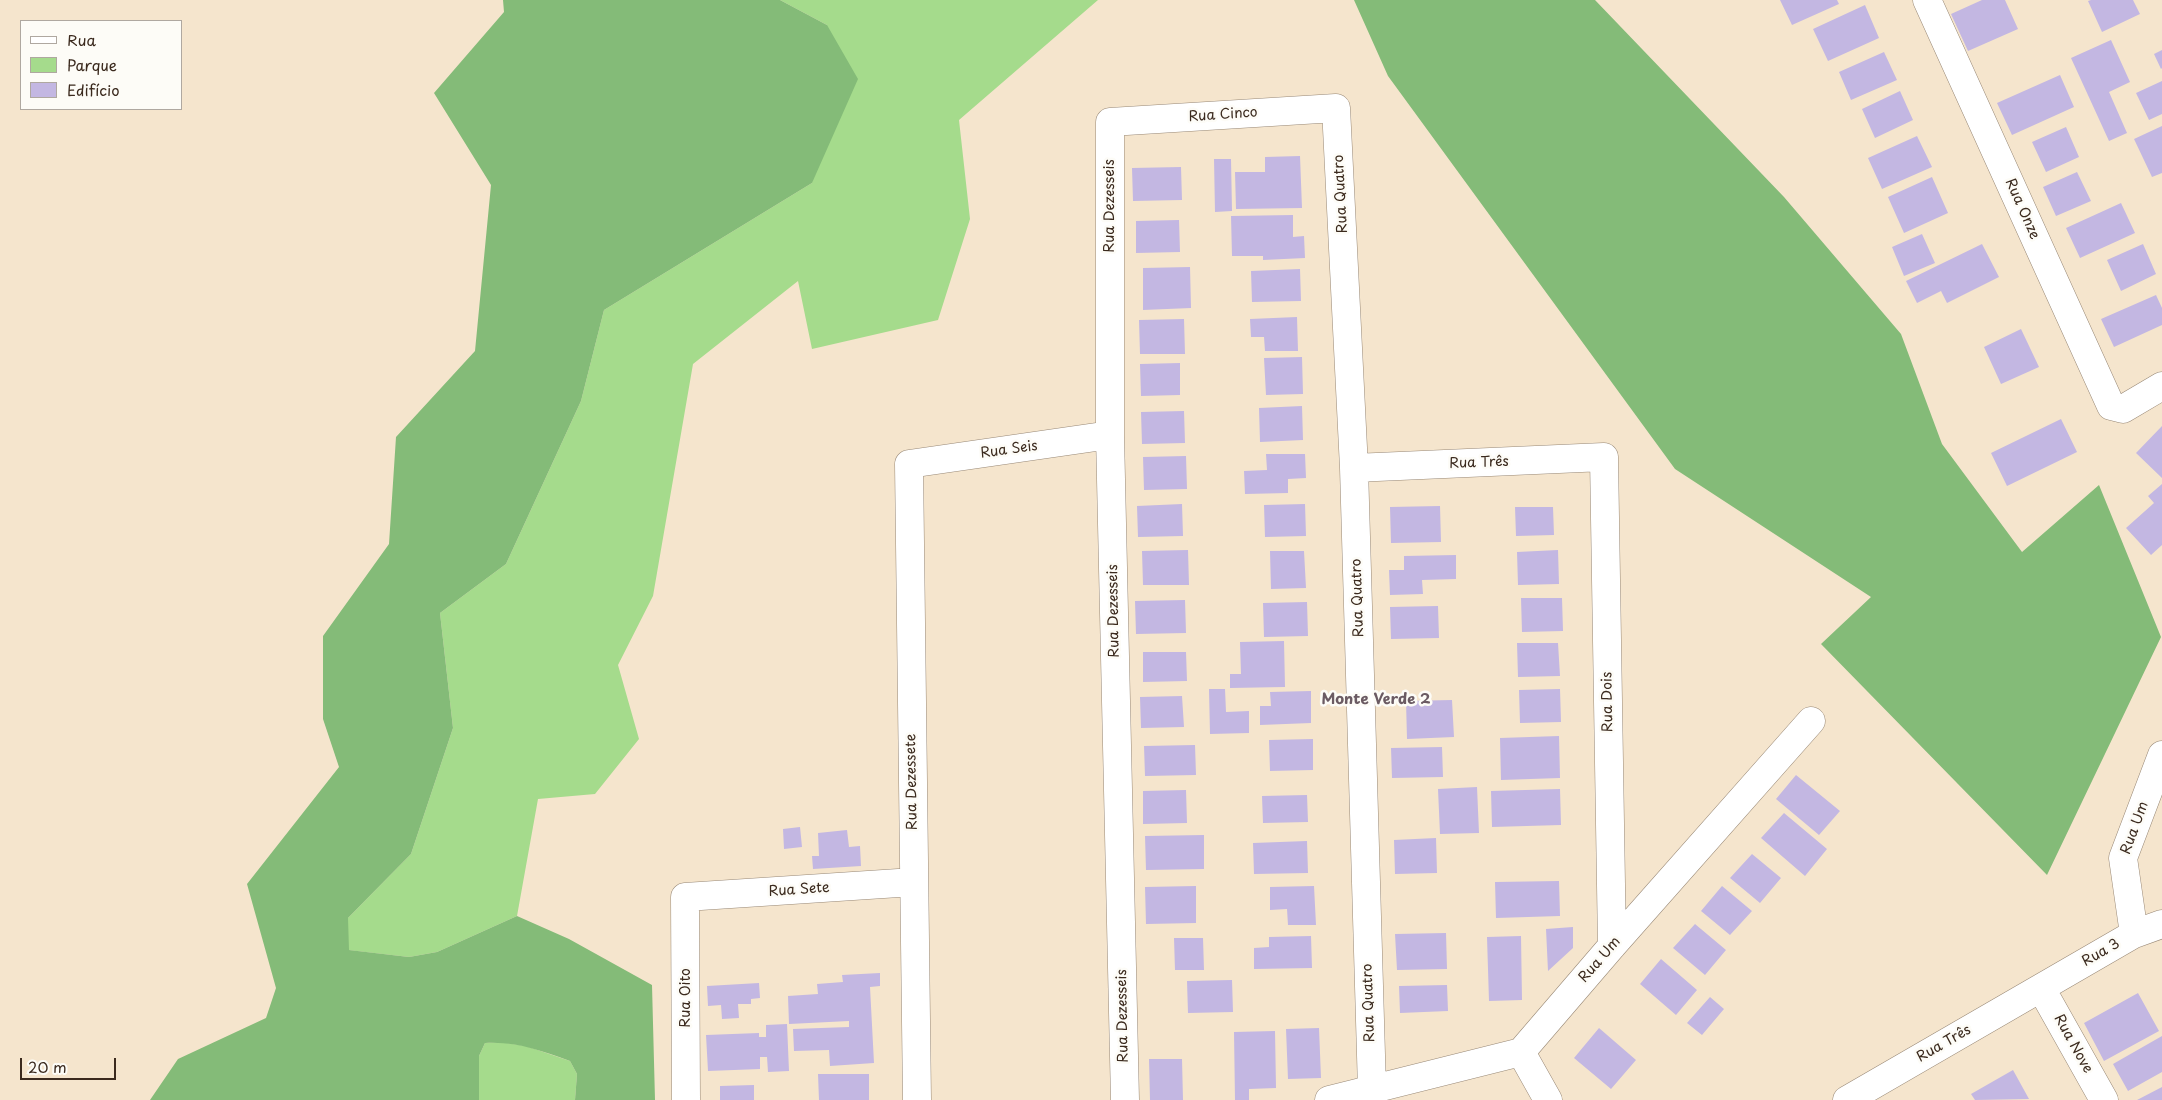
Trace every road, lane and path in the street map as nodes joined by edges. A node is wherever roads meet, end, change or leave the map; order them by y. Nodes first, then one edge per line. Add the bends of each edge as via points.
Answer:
1 (1927, 0) edge
2 (1336, 108) joint
3 (1110, 122) joint
4 (2162, 386) edge
5 (1110, 436) junction
6 (1604, 457) joint
7 (909, 464) joint
8 (1354, 468) junction
9 (1811, 721) dead end
10 (2162, 755) edge
11 (914, 882) junction
12 (685, 897) joint
13 (2162, 924) edge
14 (2134, 934) junction
15 (1612, 946) junction
16 (2041, 988) junction
17 (1521, 1052) junction
18 (1372, 1089) junction
19 (686, 1100) edge
20 (917, 1100) edge
21 (1125, 1100) edge
22 (1329, 1100) edge
23 (1548, 1100) edge
24 (1847, 1100) edge
25 (2104, 1100) edge

1 - 4 street, Rua Onze via 2111,406 2123,410
2 - 3 street, Rua Cinco
2 - 8 street, Rua Quatro
3 - 5 street, Rua Dezesseis
5 - 7 street, Rua Seis
5 - 21 street, Rua Dezesseis
6 - 8 street, Rua Três
6 - 15 street, Rua Dois
7 - 11 street, Rua Dezessete
8 - 18 street, Rua Quatro
9 - 15 street, Rua Um
10 - 14 street, Rua Um via 2123,858
11 - 12 street, Rua Sete
11 - 20 street, Rua Dezessete
12 - 19 street, Rua Oito
13 - 14 street, Rua 3
14 - 16 street, Rua 3
15 - 17 street, Rua Um
16 - 24 street, Rua Três
16 - 25 street, Rua Nove
17 - 18 street
17 - 23 street
18 - 22 street

